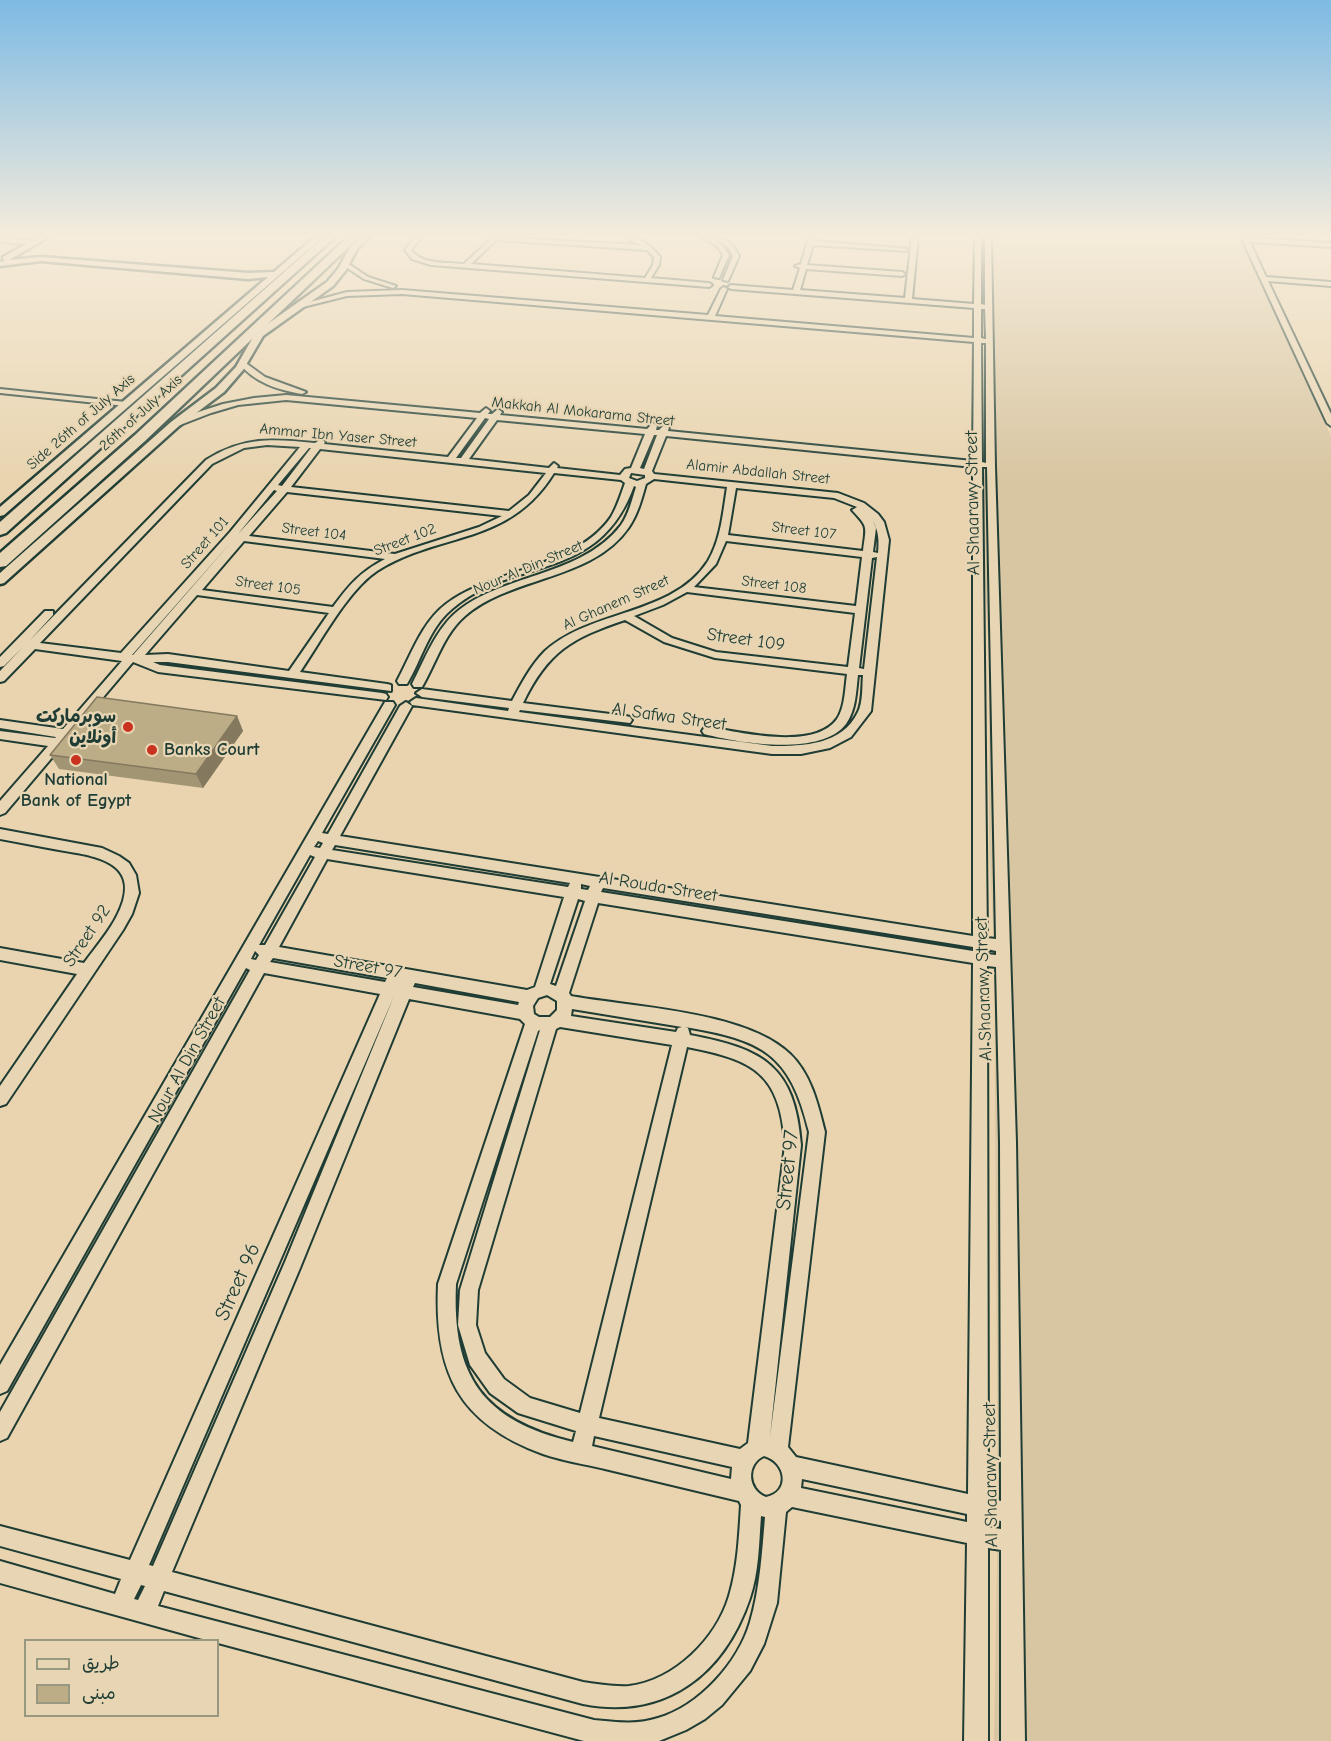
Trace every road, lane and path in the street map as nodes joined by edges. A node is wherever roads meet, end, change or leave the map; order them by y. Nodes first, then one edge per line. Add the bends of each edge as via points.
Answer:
1 (223, 318) edge
2 (235, 318) edge
3 (270, 318) edge
4 (281, 318) edge
5 (748, 318) edge
6 (983, 318) edge
7 (1282, 318) edge
8 (983, 338) junction
9 (243, 363) junction
10 (0, 392) edge
11 (334, 398) junction
12 (126, 404) junction
13 (485, 413) junction
14 (496, 414) junction
15 (1331, 423) edge
16 (175, 424) junction
17 (652, 429) junction
18 (104, 430) junction
19 (663, 430) junction
20 (140, 438) junction
21 (315, 445) junction
22 (452, 458) junction
23 (464, 459) junction
24 (984, 462) junction
25 (196, 469) junction
26 (552, 469) junction
27 (629, 476) junction
28 (647, 478) junction
29 (731, 487) junction
30 (272, 488) junction
31 (284, 489) junction
32 (845, 501) junction
33 (510, 514) junction
34 (0, 525) edge
35 (230, 537) junction
36 (721, 537) junction
37 (242, 538) junction
38 (867, 554) junction
39 (883, 556) junction
40 (395, 557) junction
41 (0, 562) edge
42 (513, 575) junction
43 (0, 580) edge
44 (521, 583) junction
45 (685, 589) junction
46 (77, 590) junction
47 (196, 592) junction
48 (861, 598) junction
49 (878, 600) junction
50 (336, 611) junction
51 (859, 612) junction
52 (876, 615) junction
53 (626, 616) junction
54 (19, 644) junction
55 (31, 645) junction
56 (130, 658) junction
57 (0, 663) edge
58 (854, 671) junction
59 (869, 673) junction
60 (292, 675) junction
61 (0, 678) edge
62 (403, 681) junction
63 (415, 696) junction
64 (386, 697) junction
65 (515, 709) junction
66 (0, 724) edge
67 (0, 735) edge
68 (62, 738) junction
69 (0, 810) edge
70 (0, 834) edge
71 (320, 845) junction
72 (576, 885) junction
73 (596, 888) junction
74 (979, 943) junction
75 (1002, 946) junction
76 (250, 948) junction
77 (269, 951) junction
78 (0, 954) edge
79 (979, 958) junction
80 (1002, 962) junction
81 (241, 963) junction
82 (260, 967) junction
83 (88, 970) junction
84 (400, 984) junction
85 (535, 993) junction
86 (563, 998) junction
87 (541, 1020) junction
88 (686, 1021) junction
89 (682, 1039) junction
90 (0, 1099) edge
91 (0, 1384) edge
92 (587, 1425) junction
93 (0, 1431) edge
94 (580, 1454) junction
95 (750, 1454) junction
96 (784, 1459) junction
97 (748, 1497) junction
98 (782, 1502) junction
99 (977, 1506) junction
100 (1010, 1513) junction
101 (977, 1535) junction
102 (0, 1536) edge
103 (1012, 1542) junction
104 (0, 1572) edge
105 (135, 1574) junction
106 (159, 1580) junction
107 (120, 1606) junction
108 (144, 1613) junction
109 (976, 1741) edge
110 (1013, 1741) edge

1 - 12 street, Side 26th of July Axis
2 - 18 highway, 26th of July Axis
3 - 20 highway, 26th of July Axis
4 - 9 street via 260,334
5 - 8 street
6 - 8 street, Al Shaarawy Street
7 - 15 street
8 - 24 street, Al Shaarawy Street
9 - 11 street, Makkah Al Mokarama Street via 256,375 281,387
9 - 16 street via 220,390
10 - 12 street
11 - 13 street, Makkah Al Mokarama Street
11 - 16 street, Makkah Al Mokarama Street via 247,400 210,409
12 - 18 street, Side 26th of July Axis
13 - 14 street, Makkah Al Mokarama Street
13 - 22 street
14 - 17 street, Makkah Al Mokarama Street
14 - 23 street
16 - 20 highway
16 - 43 street
17 - 19 street, Makkah Al Mokarama Street
17 - 27 street, Nour Al Din Street
18 - 34 highway, 26th of July Axis
19 - 24 street, Makkah Al Mokarama Street
19 - 28 street, Nour Al Din Street
20 - 41 highway, 26th of July Axis
21 - 22 street, Ammar Ibn Yaser Street
21 - 25 street, Ammar Ibn Yaser Street via 259,442 239,446
21 - 25 street, Ammar Ibn Yaser Street via 277,437 234,441 215,449
21 - 30 street, Street 101
21 - 31 street, Street 101
22 - 23 street, Ammar Ibn Yaser Street
23 - 26 street, Ammar Ibn Yaser Street
24 - 74 street, Al Shaarawy Street via 976,572 980,659
24 - 75 street, Al Shaarawy Street
25 - 46 street, Ammar Ibn Yaser Street
26 - 27 street, Ammar Ibn Yaser Street
26 - 33 street, Street 102 via 532,497
27 - 28 street
27 - 28 street
27 - 42 street, Nour Al Din Street via 612,522 598,536 579,549
28 - 29 street, Alamir Abdallah Street
28 - 44 street, Nour Al Din Street via 625,525 611,540 591,555
29 - 32 street, Alamir Abdallah Street
29 - 36 street, Al Ghanem Street
30 - 31 street
30 - 35 street, Street 101
31 - 33 street
31 - 37 street, Street 101
32 - 38 street, Alamir Abdallah Street via 868,520 871,528
32 - 39 street, Alamir Abdallah Street via 867,508 878,518 883,528
33 - 40 street, Street 102 via 469,533
35 - 37 street, Street 104
35 - 56 street, Street 101
36 - 38 street, Street 107
36 - 45 street, Al Ghanem Street via 711,564
37 - 40 street, Street 104
37 - 47 street, Street 101
38 - 39 street, Street 107
38 - 48 street, Alamir Abdallah Street
39 - 49 street, Alamir Abdallah Street
40 - 50 street, Street 102 via 364,575
42 - 44 street
42 - 62 street, Nour Al Din Street via 468,593 446,609
44 - 63 street, Nour Al Din Street via 479,601 460,615 446,631
45 - 51 street, Street 108
45 - 53 street, Al Ghanem Street
46 - 54 street, Ammar Ibn Yaser Street
46 - 55 street, Ammar Ibn Yaser Street
47 - 50 street, Street 105
47 - 56 street, Street 101
48 - 49 street
48 - 51 street, Alamir Abdallah Street
49 - 52 street, Alamir Abdallah Street
50 - 60 street, Street 102
51 - 52 street, Street 108
51 - 58 street, Alamir Abdallah Street
52 - 59 street, Alamir Abdallah Street
53 - 58 street, Street 109 via 668,640 715,655
53 - 65 street, Al Ghanem Street via 556,648 539,666
54 - 55 street
54 - 57 street, Ammar Ibn Yaser Street
55 - 56 street
55 - 61 street, Ammar Ibn Yaser Street
56 - 60 street via 168,658
56 - 64 street via 153,668
56 - 68 street
58 - 59 street, Street 109
58 - 65 street, Al Safwa Street via 848,708 840,723 823,734 800,740
59 - 65 street, Al Safwa Street via 865,711 854,729 833,743 804,750 772,750
60 - 64 street
62 - 63 street
62 - 64 street
63 - 64 street
63 - 65 street, Al Safwa Street
63 - 71 street, Nour Al Din Street
64 - 71 street, Nour Al Din Street
66 - 68 street
67 - 68 street
68 - 69 street
70 - 83 street, Street 92 via 102,853 126,868 133,894 128,910
71 - 72 street, Al Rouda Street
71 - 76 street, Nour Al Din Street
71 - 77 street, Nour Al Din Street
72 - 73 street, Al Rouda Street
72 - 85 street
73 - 74 street, Al Rouda Street
73 - 79 street, Al Rouda Street
73 - 86 street
74 - 75 street, Al Rouda Street
74 - 79 street, Al Shaarawy Street
75 - 80 street, Al Shaarawy Street
76 - 77 street, Street 97
76 - 81 street, Nour Al Din Street
77 - 82 street, Nour Al Din Street
77 - 84 street, Street 97
78 - 83 street
79 - 80 street, Al Rouda Street
79 - 99 street, Al Shaarawy Street
80 - 100 street, Al Shaarawy Street via 1008,1142
81 - 82 street, Street 97
81 - 91 street, Nour Al Din Street
82 - 84 street, Street 97
82 - 93 street, Nour Al Din Street
83 - 90 street, Street 92
84 - 85 street, Street 97
84 - 87 street, Street 97
84 - 105 street, Street 96
84 - 106 street via 291,1268
85 - 86 street, Street 97 via 552,990
85 - 87 street via 525,1005
86 - 87 street via 565,1012
86 - 88 street, Street 97
87 - 89 street, Street 97
87 - 92 street via 469,1290 467,1325 477,1358 497,1386 525,1406
87 - 94 street via 447,1284 445,1324 457,1373 473,1399 495,1421 521,1437
88 - 89 street
88 - 96 street, Street 97 via 728,1028 755,1038 780,1054 799,1076 812,1103 817,1132
89 - 92 street
89 - 95 street, Street 97 via 740,1053 759,1064 776,1080 788,1100 794,1122
92 - 94 street
92 - 95 street
94 - 97 street
95 - 96 street via 771,1447
95 - 97 street via 740,1475
96 - 98 street via 793,1477
96 - 99 street
97 - 98 street via 764,1508
97 - 106 street via 745,1576 727,1626 713,1647 682,1676 653,1692 630,1697 583,1693
98 - 101 street
98 - 108 street via 766,1604 755,1638 738,1669 715,1696 688,1717 647,1732 594,1732
99 - 100 street
99 - 101 street, Al Shaarawy Street
100 - 103 street, Al Shaarawy Street
101 - 103 street
101 - 109 street, Al Shaarawy Street
102 - 105 street
103 - 110 street, Al Shaarawy Street
104 - 107 street
105 - 106 street
105 - 107 street, Street 96
106 - 108 street
107 - 108 street

